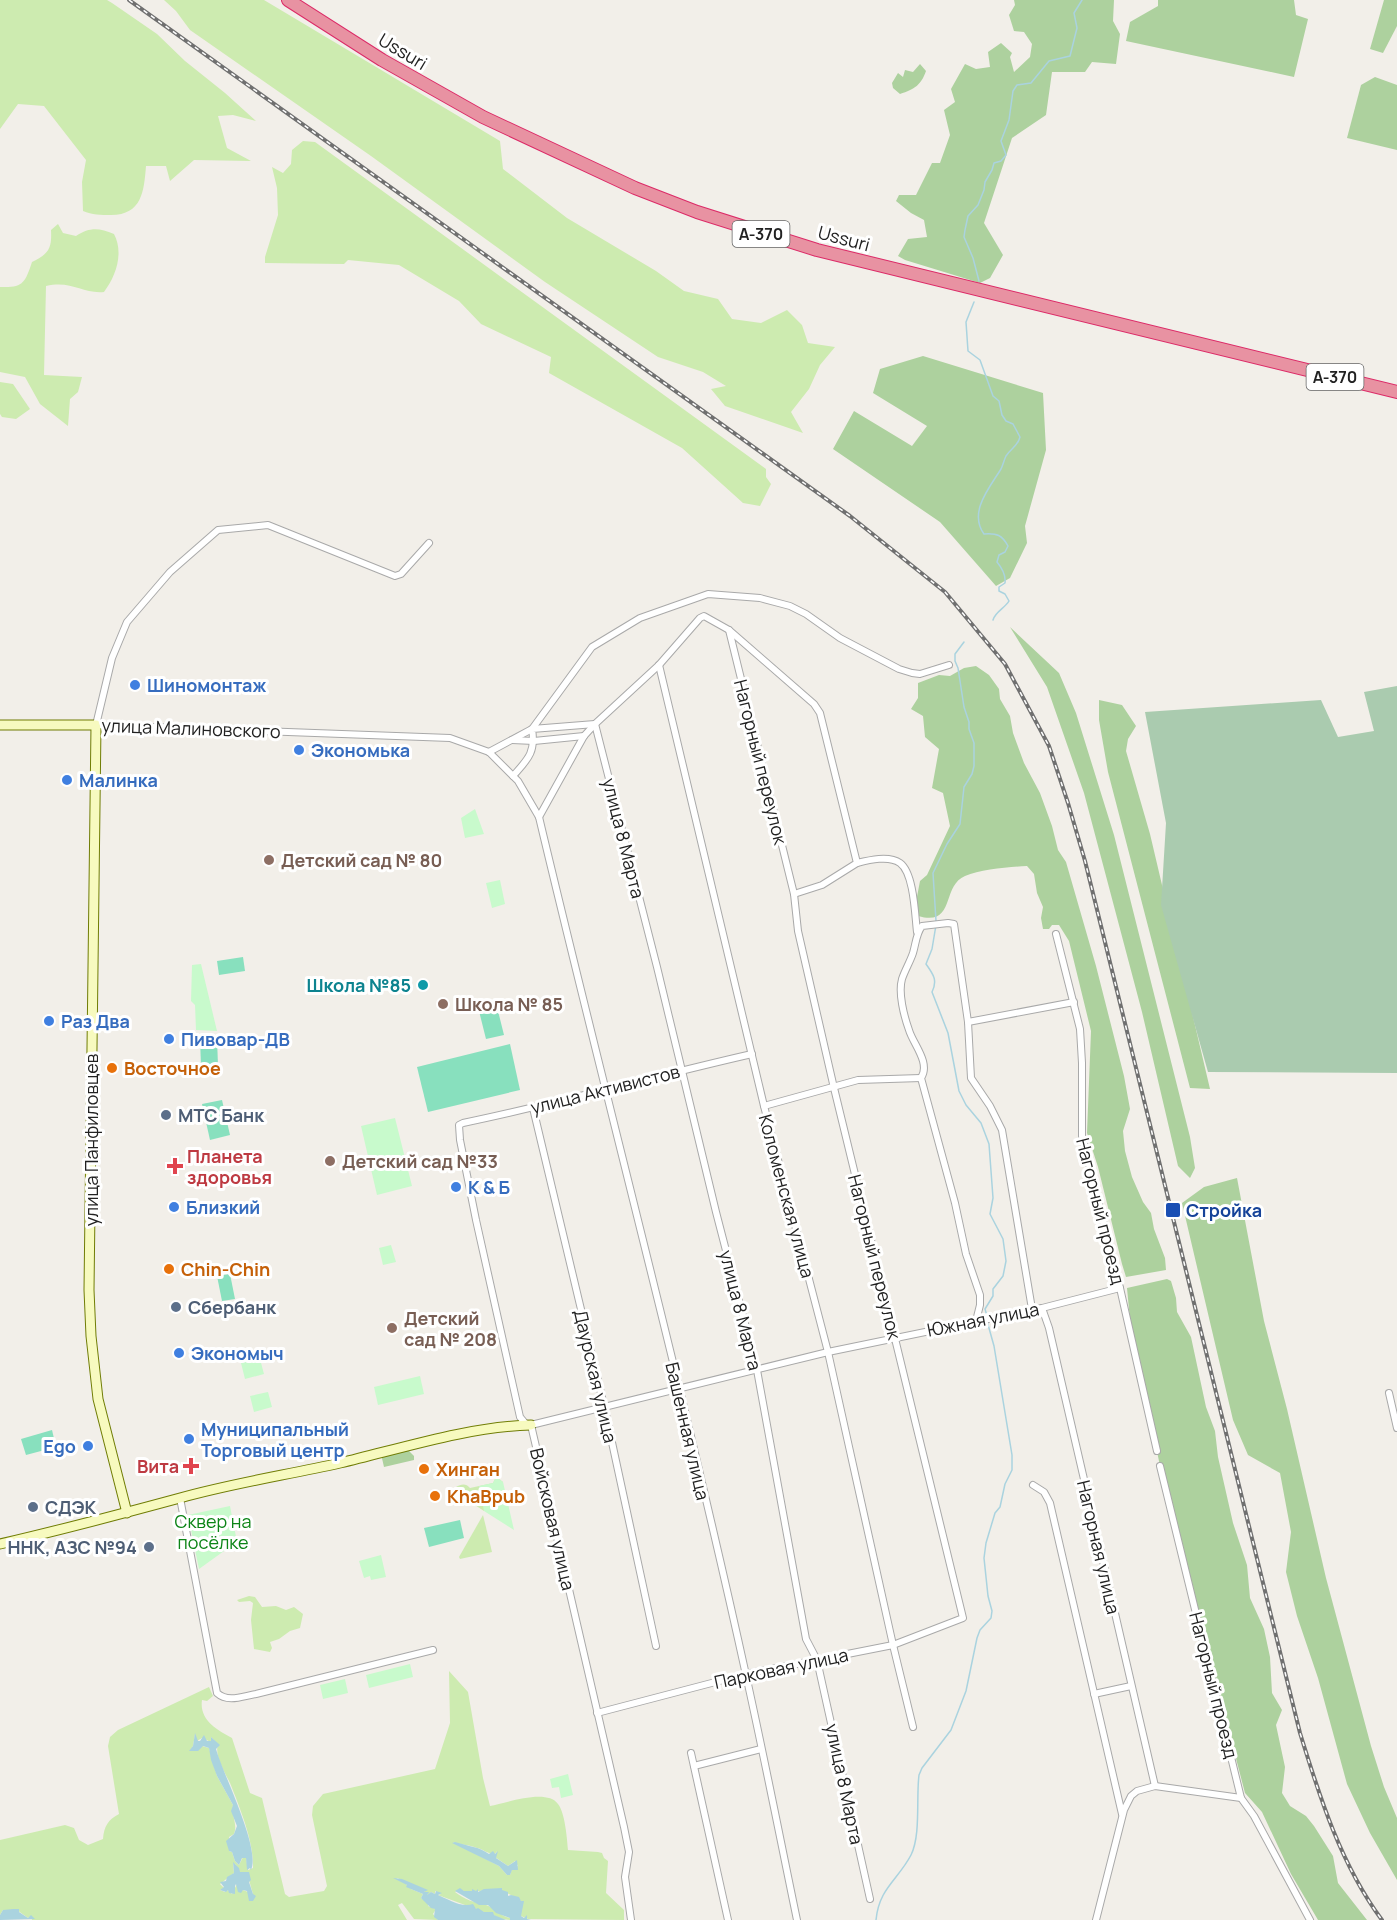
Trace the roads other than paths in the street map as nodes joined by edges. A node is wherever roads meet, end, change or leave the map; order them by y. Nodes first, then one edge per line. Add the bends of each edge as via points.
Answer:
1 (288, 0) edge
2 (1397, 392) edge
3 (429, 543) dead end
4 (729, 630) junction
5 (659, 665) junction
6 (949, 665) dead end
7 (595, 724) junction
8 (0, 725) edge
9 (96, 725) junction
10 (532, 729) junction
11 (584, 736) junction
12 (512, 740) junction
13 (534, 741) junction
14 (489, 752) junction
15 (513, 776) junction
16 (539, 817) junction
17 (857, 862) junction
18 (794, 894) junction
19 (917, 933) junction
20 (1056, 934) dead end
21 (569, 945) joint
22 (1074, 1002) junction
23 (968, 1022) junction
24 (752, 1054) junction
25 (682, 1070) junction
26 (921, 1078) junction
27 (834, 1088) junction
28 (604, 1089) junction
29 (764, 1106) junction
30 (533, 1108) junction
31 (459, 1125) joint
32 (1120, 1288) junction
33 (1042, 1308) junction
34 (1032, 1309) junction
35 (976, 1321) junction
36 (894, 1337) junction
37 (828, 1352) junction
38 (757, 1370) junction
39 (678, 1388) junction
40 (1389, 1393) dead end
41 (604, 1407) junction
42 (531, 1425) junction
43 (1397, 1428) edge
44 (1157, 1451) dead end
45 (1160, 1466) dead end
46 (1033, 1485) dead end
47 (180, 1498) junction
48 (127, 1513) junction
49 (0, 1544) edge
50 (963, 1618) joint
51 (892, 1645) junction
52 (656, 1646) dead end
53 (433, 1650) dead end
54 (817, 1660) junction
55 (746, 1674) junction
56 (1131, 1686) junction
57 (1094, 1694) junction
58 (597, 1713) junction
59 (913, 1727) dead end
60 (761, 1749) junction
61 (691, 1753) dead end
62 (694, 1766) junction
63 (1155, 1786) junction
64 (1241, 1798) junction
65 (1123, 1815) junction
66 (870, 1899) dead end
67 (631, 1920) edge
68 (728, 1920) edge
69 (797, 1920) edge
70 (1096, 1920) edge
71 (1310, 1920) edge

1 - 2 highway, Ussuri / А-370 via 382,60 483,117 635,188 697,212 828,253
3 - 9 street via 395,576 268,525 218,530 170,572 127,622 112,658
4 - 5 street, Нагорный переулок via 704,616
4 - 17 street, Нагорный переулок via 818,708
4 - 18 street, Нагорный переулок
5 - 7 street
5 - 24 street, Коломенская улица
6 - 10 street via 920,674 905,671 840,638 790,606 760,597 708,594 640,618 592,647
7 - 10 street
7 - 11 street
7 - 25 street, улица 8 Марта
8 - 9 street, улица Малиновского
9 - 14 street, улица Малиновского via 433,736
9 - 48 street, улица Панфиловцев via 89,1290 98,1399
10 - 12 street
10 - 13 street
11 - 13 street
11 - 16 street
12 - 13 street
12 - 14 street
13 - 15 street via 530,757
14 - 15 street, улица Малиновского
15 - 16 street, улица Малиновского
16 - 21 street, улица Малиновского
17 - 18 street via 822,885
17 - 19 street via 889,859 900,863 909,876
18 - 27 street, Нагорный переулок via 798,931
19 - 23 street via 922,926 954,924
19 - 26 street via 901,990 908,1029 923,1063
20 - 22 street, Нагорный проезд
21 - 28 street, Башенная улица
22 - 23 street
22 - 32 street, Нагорный проезд via 1082,1054 1082,1136
23 - 34 street via 971,1078 998,1120 1005,1146
24 - 25 street, улица Активистов
24 - 29 street, Коломенская улица
25 - 28 street, улица Активистов
25 - 38 street, улица 8 Марта
26 - 27 street via 858,1080
26 - 35 street via 980,1294
27 - 29 street
27 - 36 street, Нагорный переулок
28 - 30 street, улица Активистов
28 - 39 street, Башенная улица
29 - 37 street, Коломенская улица
30 - 31 street, улица Активистов
30 - 41 street, Даурская улица
31 - 42 street, Войсковая улица via 520,1417
32 - 33 street, Южная улица
32 - 44 street, Нагорный проезд
33 - 34 street, Южная улица
33 - 56 street, Нагорная улица
34 - 35 street, Южная улица
35 - 36 street, Южная улица
36 - 37 street, Южная улица
36 - 50 street, Нагорный переулок
37 - 38 street, Южная улица
37 - 51 street, Коломенская улица
38 - 39 street, Южная улица
38 - 54 street, улица 8 Марта via 806,1639
39 - 41 street, Южная улица
39 - 55 street, Башенная улица
40 - 43 street
41 - 42 street, Южная улица
41 - 52 street, Даурская улица
42 - 47 street via 471,1431
42 - 58 street, Войсковая улица
45 - 64 street, Нагорный проезд
46 - 57 street via 1044,1492 1050,1503
47 - 48 street
47 - 53 street via 217,1693 224,1698 256,1694
48 - 49 street
50 - 51 street, Парковая улица
51 - 54 street, Парковая улица
51 - 59 street, Коломенская улица
54 - 55 street, Парковая улица
54 - 66 street, улица 8 Марта
55 - 58 street, Парковая улица
55 - 60 street, Башенная улица
56 - 57 street
56 - 63 street, Нагорная улица
57 - 65 street
58 - 67 street, Войсковая улица via 629,1852 625,1877
60 - 62 street
60 - 69 street, Башенная улица
61 - 62 street
62 - 68 street
63 - 64 street
63 - 65 street via 1131,1796
64 - 71 street
65 - 70 street

